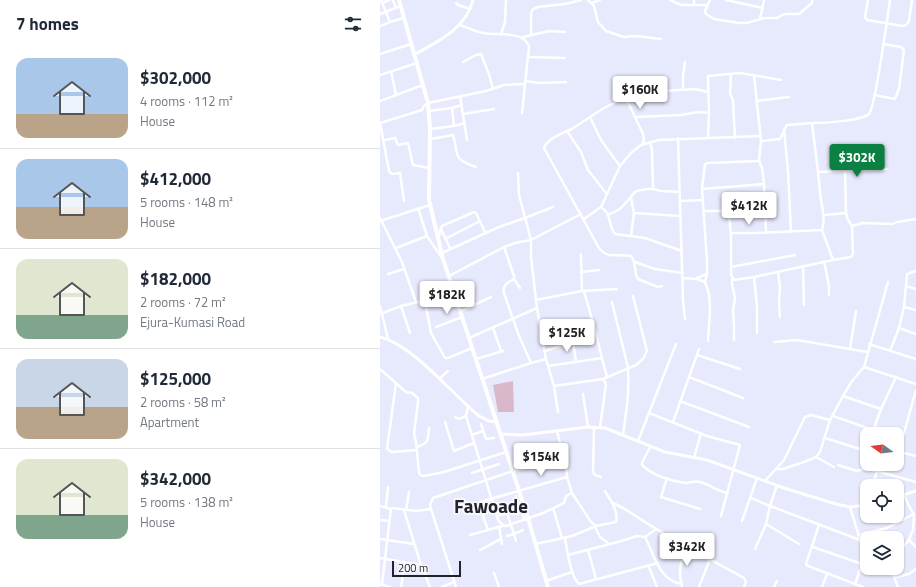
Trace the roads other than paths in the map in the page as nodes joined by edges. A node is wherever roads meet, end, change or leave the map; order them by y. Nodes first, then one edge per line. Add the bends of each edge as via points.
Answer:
1 (389, 0) edge
2 (393, 0) edge
3 (398, 0) edge
4 (473, 0) edge
5 (506, 0) edge
6 (581, 0) edge
7 (588, 0) edge
8 (600, 0) edge
9 (670, 0) edge
10 (694, 0) edge
11 (710, 0) edge
12 (726, 0) edge
13 (764, 0) edge
14 (812, 0) edge
15 (868, 0) edge
16 (890, 0) edge
17 (912, 0) edge
18 (382, 1) edge
19 (456, 2) dead end
20 (592, 3) junction
21 (694, 5) junction
22 (708, 5) junction
23 (398, 7) junction
24 (763, 8) junction
25 (470, 9) junction
26 (386, 12) junction
27 (380, 14) edge
28 (403, 18) junction
29 (760, 19) junction
30 (390, 22) junction
31 (887, 24) junction
32 (460, 25) junction
33 (380, 26) edge
34 (565, 32) dead end
35 (501, 34) junction
36 (531, 35) junction
37 (522, 37) junction
38 (661, 39) dead end
39 (411, 44) junction
40 (883, 44) junction
41 (380, 54) edge
42 (414, 55) junction
43 (528, 57) junction
44 (565, 58) dead end
45 (463, 62) dead end
46 (685, 62) dead end
47 (416, 63) junction
48 (391, 71) junction
49 (731, 74) junction
50 (380, 75) edge
51 (754, 75) junction
52 (781, 80) dead end
53 (526, 82) junction
54 (566, 82) dead end
55 (423, 85) junction
56 (708, 85) junction
57 (493, 89) junction
58 (683, 89) junction
59 (701, 89) junction
60 (708, 92) junction
61 (396, 95) junction
62 (874, 95) junction
63 (460, 96) junction
64 (789, 96) dead end
65 (626, 98) junction
66 (380, 101) edge
67 (756, 101) junction
68 (428, 104) junction
69 (462, 105) junction
70 (452, 108) junction
71 (494, 109) dead end
72 (429, 111) junction
73 (522, 113) dead end
74 (709, 113) junction
75 (463, 114) junction
76 (590, 117) junction
77 (635, 117) junction
78 (380, 123) edge
79 (465, 123) junction
80 (812, 123) junction
81 (454, 126) junction
82 (430, 129) junction
83 (784, 129) junction
84 (567, 131) junction
85 (760, 136) junction
86 (678, 138) junction
87 (708, 138) junction
88 (735, 138) junction
89 (430, 139) junction
90 (384, 140) junction
91 (467, 140) dead end
92 (760, 141) junction
93 (650, 142) junction
94 (642, 145) junction
95 (386, 150) junction
96 (380, 152) edge
97 (759, 161) junction
98 (620, 166) junction
99 (476, 167) dead end
100 (430, 168) junction
101 (887, 169) dead end
102 (818, 172) junction
103 (845, 172) junction
104 (518, 173) dead end
105 (764, 184) junction
106 (653, 189) junction
107 (702, 189) junction
108 (680, 192) junction
109 (606, 193) junction
110 (630, 198) junction
111 (703, 200) junction
112 (404, 201) dead end
113 (681, 201) junction
114 (430, 205) junction
115 (553, 207) dead end
116 (601, 207) junction
117 (418, 208) junction
118 (766, 208) junction
119 (704, 211) junction
120 (729, 211) junction
121 (634, 213) junction
122 (846, 213) junction
123 (581, 214) junction
124 (609, 214) junction
125 (824, 215) junction
126 (680, 216) junction
127 (525, 218) junction
128 (584, 219) junction
129 (916, 219) edge
130 (380, 220) edge
131 (480, 221) junction
132 (852, 226) junction
133 (441, 228) junction
134 (822, 230) junction
135 (485, 232) junction
136 (766, 232) junction
137 (791, 232) junction
138 (731, 233) junction
139 (427, 236) junction
140 (631, 236) junction
141 (438, 237) junction
142 (446, 239) junction
143 (531, 240) junction
144 (504, 247) junction
145 (396, 248) junction
146 (450, 248) junction
147 (682, 251) junction
148 (442, 252) junction
149 (581, 254) dead end
150 (795, 255) dead end
151 (443, 260) junction
152 (833, 260) junction
153 (824, 261) junction
154 (634, 262) junction
155 (803, 266) junction
156 (731, 267) junction
157 (404, 269) junction
158 (600, 270) dead end
159 (916, 271) edge
160 (581, 272) junction
161 (778, 272) junction
162 (388, 274) dead end
163 (683, 274) junction
164 (707, 274) junction
165 (449, 276) junction
166 (754, 277) junction
167 (683, 278) junction
168 (732, 278) junction
169 (514, 279) junction
170 (697, 279) junction
171 (705, 282) junction
172 (888, 282) dead end
173 (662, 286) dead end
174 (906, 286) junction
175 (520, 288) dead end
176 (617, 289) dead end
177 (916, 289) edge
178 (583, 291) junction
179 (455, 293) junction
180 (829, 295) dead end
181 (633, 296) dead end
182 (491, 297) dead end
183 (536, 300) junction
184 (425, 301) junction
185 (416, 302) junction
186 (612, 302) dead end
187 (804, 305) dead end
188 (380, 306) edge
189 (401, 306) junction
190 (904, 307) junction
191 (537, 308) junction
192 (916, 310) edge
193 (461, 311) junction
194 (856, 311) dead end
195 (381, 314) edge
196 (463, 317) junction
197 (780, 317) dead end
198 (514, 319) junction
199 (685, 319) dead end
200 (436, 327) dead end
201 (494, 328) junction
202 (899, 328) junction
203 (410, 333) dead end
204 (757, 333) dead end
205 (596, 334) junction
206 (916, 334) edge
207 (380, 337) edge
208 (469, 338) junction
209 (388, 339) junction
210 (734, 340) dead end
211 (573, 342) junction
212 (708, 342) dead end
213 (774, 342) dead end
214 (676, 344) dead end
215 (869, 344) junction
216 (472, 347) junction
217 (850, 348) junction
218 (699, 349) dead end
219 (545, 351) junction
220 (890, 351) junction
221 (867, 352) junction
222 (697, 355) junction
223 (602, 358) junction
224 (476, 359) junction
225 (546, 359) junction
226 (916, 359) edge
227 (531, 362) junction
228 (576, 362) junction
229 (548, 366) junction
230 (864, 366) junction
231 (628, 368) junction
232 (380, 369) edge
233 (740, 369) dead end
234 (448, 371) dead end
235 (607, 377) junction
236 (689, 377) junction
237 (896, 378) junction
238 (438, 379) junction
239 (482, 379) junction
240 (602, 379) junction
241 (396, 383) junction
242 (916, 384) edge
243 (554, 386) junction
244 (916, 390) edge
245 (583, 394) dead end
246 (843, 396) junction
247 (743, 398) dead end
248 (680, 401) junction
249 (468, 406) junction
250 (881, 409) junction
251 (558, 412) dead end
252 (649, 413) junction
253 (466, 416) junction
254 (833, 416) junction
255 (455, 417) dead end
256 (830, 420) junction
257 (445, 422) dead end
258 (497, 422) junction
259 (673, 422) junction
260 (481, 424) dead end
261 (588, 427) junction
262 (594, 427) junction
263 (600, 427) junction
264 (749, 427) dead end
265 (864, 427) edge
266 (874, 427) edge
267 (429, 428) dead end
268 (557, 430) junction
269 (483, 431) junction
270 (904, 431) edge
271 (702, 433) junction
272 (472, 434) junction
273 (501, 434) junction
274 (623, 435) junction
275 (494, 438) dead end
276 (825, 438) junction
277 (638, 441) junction
278 (474, 443) junction
279 (650, 447) junction
280 (417, 448) junction
281 (860, 449) edge
282 (507, 452) junction
283 (904, 453) edge
284 (564, 456) junction
285 (916, 456) edge
286 (816, 457) junction
287 (694, 458) junction
288 (480, 461) junction
289 (499, 464) dead end
290 (838, 465) dead end
291 (834, 467) dead end
292 (734, 469) junction
293 (777, 469) junction
294 (482, 470) junction
295 (860, 470) edge
296 (513, 471) junction
297 (877, 471) joint
298 (472, 473) dead end
299 (567, 477) junction
300 (601, 477) dead end
301 (667, 478) junction
302 (757, 478) junction
303 (875, 479) edge
304 (485, 480) junction
305 (765, 481) junction
306 (916, 482) edge
307 (777, 485) junction
308 (388, 487) dead end
309 (519, 490) junction
310 (605, 491) dead end
311 (916, 491) edge
312 (409, 492) dead end
313 (572, 493) junction
314 (728, 493) junction
315 (904, 495) joint
316 (516, 496) dead end
317 (491, 498) junction
318 (751, 498) junction
319 (613, 504) junction
320 (380, 506) edge
321 (770, 506) junction
322 (860, 506) edge
323 (386, 507) junction
324 (850, 507) junction
325 (459, 508) dead end
326 (553, 508) junction
327 (392, 509) junction
328 (431, 509) junction
329 (520, 509) junction
330 (700, 509) dead end
331 (405, 510) junction
332 (482, 513) dead end
333 (507, 513) junction
334 (914, 514) junction
335 (497, 516) junction
336 (721, 516) dead end
337 (526, 519) junction
338 (380, 520) edge
339 (389, 521) junction
340 (742, 522) dead end
341 (510, 524) junction
342 (766, 524) junction
343 (819, 525) junction
344 (502, 526) junction
345 (499, 527) junction
346 (596, 527) junction
347 (488, 530) junction
348 (523, 530) dead end
349 (656, 530) junction
350 (514, 534) junction
351 (858, 535) junction
352 (470, 536) dead end
353 (507, 536) dead end
354 (645, 537) junction
355 (564, 538) junction
356 (710, 538) dead end
357 (380, 539) edge
358 (501, 539) junction
359 (387, 540) junction
360 (860, 540) joint
361 (909, 540) junction
362 (516, 541) dead end
363 (414, 544) junction
364 (502, 544) dead end
365 (536, 544) junction
366 (799, 544) dead end
367 (610, 545) junction
368 (813, 546) junction
369 (904, 546) edge
370 (916, 547) edge
371 (688, 548) junction
372 (755, 549) dead end
373 (480, 550) dead end
374 (588, 550) junction
375 (699, 554) junction
376 (568, 555) junction
377 (380, 558) edge
378 (385, 559) junction
379 (710, 559) junction
380 (405, 563) junction
381 (658, 563) junction
382 (860, 563) edge
383 (421, 565) junction
384 (648, 565) junction
385 (916, 569) edge
386 (860, 570) edge
387 (572, 572) junction
388 (494, 573) dead end
389 (827, 574) junction
390 (894, 576) joint
391 (596, 579) junction
392 (546, 581) junction
393 (777, 581) dead end
394 (455, 582) junction
395 (381, 584) edge
396 (855, 584) junction
397 (682, 586) edge
398 (390, 587) edge
399 (400, 587) edge
400 (430, 587) edge
401 (442, 587) edge
402 (456, 587) edge
403 (499, 587) edge
404 (548, 587) edge
405 (657, 587) edge
406 (699, 587) edge
407 (744, 587) edge
408 (774, 587) edge
409 (822, 587) edge
410 (863, 587) edge
411 (898, 587) edge

1 - 18 street
2 - 23 street
3 - 23 main road
4 - 25 street
5 - 35 street via 505,22
6 - 36 street via 533,9
7 - 20 street
8 - 20 street
9 - 21 street via 681,5
10 - 21 street
11 - 22 street
12 - 24 street
13 - 24 street
14 - 29 street via 812,4 799,14
15 - 31 street via 866,18
16 - 31 street
17 - 31 street via 906,25
18 - 26 street
19 - 25 street
20 - 38 street via 598,22 606,30 624,37
21 - 22 street
22 - 29 street via 705,13 714,19 743,23
23 - 26 street
23 - 28 main road
24 - 29 street
25 - 32 street
26 - 27 street
26 - 30 street
28 - 30 street
28 - 39 main road
30 - 33 street
31 - 40 street
32 - 35 street via 486,34
32 - 42 street via 450,34
34 - 36 street via 549,31
35 - 37 street
36 - 37 street
37 - 43 street via 528,43
39 - 41 street
39 - 42 main road
40 - 62 street
40 - 62 street via 901,47 904,50 899,89 895,99
42 - 47 main road
43 - 44 street
43 - 53 street
45 - 57 street via 481,54
46 - 58 street
47 - 48 street
47 - 55 main road
48 - 50 street
48 - 61 street
49 - 51 street
49 - 56 street via 708,76
49 - 88 street via 730,93
51 - 52 street
51 - 67 street
53 - 54 street
53 - 57 street
53 - 73 street
55 - 61 street
55 - 68 main road
56 - 59 street
56 - 60 street
57 - 63 street
58 - 59 street
58 - 65 street via 634,93
59 - 60 street
60 - 74 street
61 - 66 street
62 - 80 street via 872,108 867,115 847,121
63 - 68 street
63 - 69 street
64 - 67 street
65 - 76 street
65 - 77 street
67 - 85 street
68 - 72 main road
68 - 78 street via 422,110
69 - 70 street
69 - 75 street
70 - 72 street
70 - 81 street
71 - 75 street
72 - 82 main road
74 - 77 street
74 - 87 street
75 - 79 street
76 - 84 street
76 - 98 street via 601,140
77 - 94 street via 644,136
78 - 90 street
79 - 81 street
79 - 91 street
80 - 83 street via 787,125
80 - 102 street
81 - 82 street
82 - 89 main road
83 - 92 street via 780,139
83 - 137 street
84 - 109 street via 581,152 588,170
84 - 123 street via 548,142 544,148
85 - 88 street
85 - 92 street
86 - 87 street
86 - 93 street
86 - 108 street
87 - 88 street
89 - 99 street via 453,135 459,160
89 - 100 main road
90 - 95 street
90 - 100 street via 395,138 398,145 408,143 413,165
92 - 97 street
93 - 94 street
93 - 106 street
94 - 98 street
95 - 96 street
95 - 112 street via 390,174 400,173
97 - 105 street
97 - 107 street via 706,163
98 - 109 street
100 - 114 main road
101 - 103 street
102 - 103 street
102 - 125 street
103 - 122 street
104 - 127 street via 519,196
105 - 107 street
105 - 118 street
106 - 108 street
106 - 110 street via 636,191
107 - 111 street
108 - 113 street
109 - 116 street
110 - 121 street
110 - 124 street via 615,213
111 - 113 street
111 - 119 street
113 - 126 street
114 - 117 street
114 - 141 main road
115 - 127 street
116 - 124 street
116 - 128 street
117 - 130 street
117 - 139 street
118 - 120 street
118 - 136 street
119 - 120 street
119 - 164 street
120 - 138 street
121 - 126 street
121 - 140 street
122 - 125 street
122 - 132 street
123 - 128 street
123 - 143 street
124 - 140 street via 615,234
125 - 134 street
126 - 147 street
127 - 135 street
127 - 143 street
128 - 154 street via 604,253 611,256 631,256
129 - 132 street via 893,224 862,223
130 - 145 street
131 - 133 street via 474,212
131 - 135 street
131 - 142 street
132 - 152 street via 853,254 851,257
133 - 141 street
133 - 142 street
134 - 137 street
134 - 152 street
135 - 146 street
136 - 137 street
136 - 138 street
138 - 156 street
139 - 145 street
139 - 151 street
140 - 147 street via 645,238
141 - 148 main road
142 - 146 street
143 - 144 street
143 - 183 street
144 - 165 street
144 - 169 street
145 - 157 street
146 - 148 street
147 - 163 street
148 - 151 main road
149 - 160 street
150 - 156 street
151 - 165 main road
152 - 153 street
153 - 155 street
153 - 180 street
154 - 163 street
154 - 173 street via 634,273 638,279 658,287
155 - 161 street
155 - 187 street
156 - 168 street
157 - 162 street
157 - 185 street
158 - 160 street
159 - 174 street via 908,272
160 - 178 street
161 - 166 street
161 - 197 street
163 - 167 street
164 - 170 street
164 - 171 street
165 - 179 main road
166 - 168 street via 739,280
166 - 204 street
167 - 170 street
167 - 199 street
168 - 210 street via 735,298
169 - 175 street
169 - 198 street via 503,288
170 - 171 street
171 - 212 street via 710,309
172 - 215 street
174 - 177 street
174 - 190 street
176 - 178 street
178 - 183 street
178 - 205 street
179 - 184 street
179 - 193 main road
181 - 231 street via 647,351 643,359
182 - 193 street
183 - 191 street
184 - 185 street
184 - 216 street via 431,333 445,358
185 - 189 street
186 - 231 street
188 - 195 street
189 - 195 street
189 - 203 street
190 - 192 street
190 - 202 street
191 - 198 street
191 - 219 street
193 - 196 main road
194 - 217 street
195 - 209 street
196 - 200 street
196 - 208 main road
198 - 201 street
198 - 227 street
201 - 208 street
201 - 224 street via 502,351
202 - 206 street
202 - 220 street
205 - 211 street
205 - 223 street
207 - 209 street
208 - 216 main road
209 - 238 street via 404,349
211 - 219 street
211 - 228 street
213 - 217 street via 797,340
214 - 252 street
215 - 220 street
215 - 221 street
216 - 224 main road
217 - 221 street
218 - 222 street
219 - 225 street
220 - 226 street
221 - 230 street
222 - 233 street
222 - 236 street
223 - 228 street
223 - 235 street
224 - 239 main road
225 - 227 street
225 - 229 street
227 - 239 street
228 - 229 street
229 - 243 street
230 - 237 street
230 - 246 street
231 - 235 street
231 - 274 street via 629,388
232 - 241 street
234 - 238 street
235 - 240 street
236 - 247 street
236 - 248 street
237 - 242 street
237 - 250 street
238 - 249 street
239 - 258 main road
240 - 243 street
240 - 263 street via 606,384
241 - 280 street via 418,398 414,434
241 - 280 street via 387,449 392,452
243 - 251 street
244 - 270 street
245 - 261 street
246 - 250 street
246 - 254 street
248 - 259 street
248 - 264 street
249 - 253 street
249 - 258 street via 484,418
250 - 266 street
252 - 259 street
252 - 277 street
253 - 255 street
253 - 272 street
254 - 256 street
254 - 265 street
256 - 276 street
256 - 293 street via 811,415 805,417
257 - 278 street via 454,451
258 - 273 main road
259 - 271 street
260 - 269 street
261 - 262 street
261 - 268 street
262 - 263 street
262 - 300 street via 593,472
263 - 274 street
267 - 280 street via 428,441
268 - 273 street via 523,435
268 - 284 street
269 - 272 street
269 - 275 street via 486,440
271 - 287 street
271 - 292 street via 740,445
272 - 278 street
273 - 282 main road
274 - 277 street
276 - 281 street
276 - 286 street
277 - 279 street
278 - 288 street
279 - 287 street
279 - 301 street via 642,465 653,473
280 - 288 street via 419,472 424,476
282 - 288 street
282 - 296 main road
283 - 285 street
284 - 296 street
284 - 299 street
286 - 291 street
286 - 293 street
287 - 292 street
288 - 294 street
289 - 294 street
290 - 295 street
292 - 302 street
292 - 314 street
293 - 305 street
294 - 298 street
294 - 304 street
296 - 304 street
296 - 309 main road
297 - 303 street
297 - 306 street
299 - 309 street
299 - 313 street
301 - 314 street via 685,483 697,481
301 - 330 street via 661,496
302 - 305 street
302 - 318 street
304 - 317 street
304 - 328 street via 433,498 430,502
305 - 307 street
307 - 321 street
307 - 324 street
308 - 323 street
309 - 317 street
309 - 337 main road
310 - 319 street
311 - 315 street
312 - 331 street
313 - 326 street via 566,496 564,503
313 - 346 street
314 - 336 street
315 - 334 street
316 - 329 street
317 - 325 street
317 - 335 street
318 - 321 street
318 - 340 street
319 - 346 street via 616,522
319 - 349 street via 629,511
320 - 323 street
321 - 342 street
321 - 343 street
322 - 324 street
323 - 327 street
324 - 351 street
326 - 337 street
326 - 355 street
327 - 331 street
327 - 339 street
328 - 331 street
328 - 394 street
329 - 333 street
329 - 337 street
331 - 363 street
332 - 347 street
333 - 335 street
333 - 341 street
334 - 351 street via 886,528
334 - 361 street via 913,530
335 - 344 street
337 - 341 street
337 - 365 main road
338 - 339 street
339 - 359 street
341 - 344 street
341 - 350 street
342 - 366 street
342 - 372 street
343 - 360 street
343 - 368 street
344 - 345 street
345 - 347 street
345 - 358 street
346 - 355 street
346 - 367 street via 600,537
347 - 352 street
348 - 350 street
349 - 354 street
349 - 371 street
350 - 353 street
350 - 362 street
351 - 360 street
354 - 367 street via 637,536
354 - 381 street
355 - 365 street
355 - 376 street
356 - 375 street
357 - 359 street
358 - 364 street
358 - 373 street
359 - 363 street
359 - 378 street
361 - 369 street
361 - 370 street
363 - 383 street
365 - 392 main road
367 - 374 street
368 - 382 street
368 - 389 street via 806,564
371 - 375 street
371 - 397 street via 679,568
374 - 376 street
374 - 391 street
375 - 379 street
376 - 387 street
377 - 378 street
378 - 380 street
378 - 395 street
379 - 406 street
379 - 407 street via 744,578
380 - 383 street
380 - 399 street
381 - 384 street
381 - 397 street via 668,580
383 - 400 street
384 - 391 street
384 - 405 street
385 - 390 street via 910,574
386 - 396 street
387 - 391 street via 579,584
387 - 392 street
388 - 403 street
389 - 396 street
389 - 409 street
390 - 411 street
392 - 404 main road
393 - 408 street
394 - 401 street
394 - 402 street
395 - 398 street
396 - 410 street

